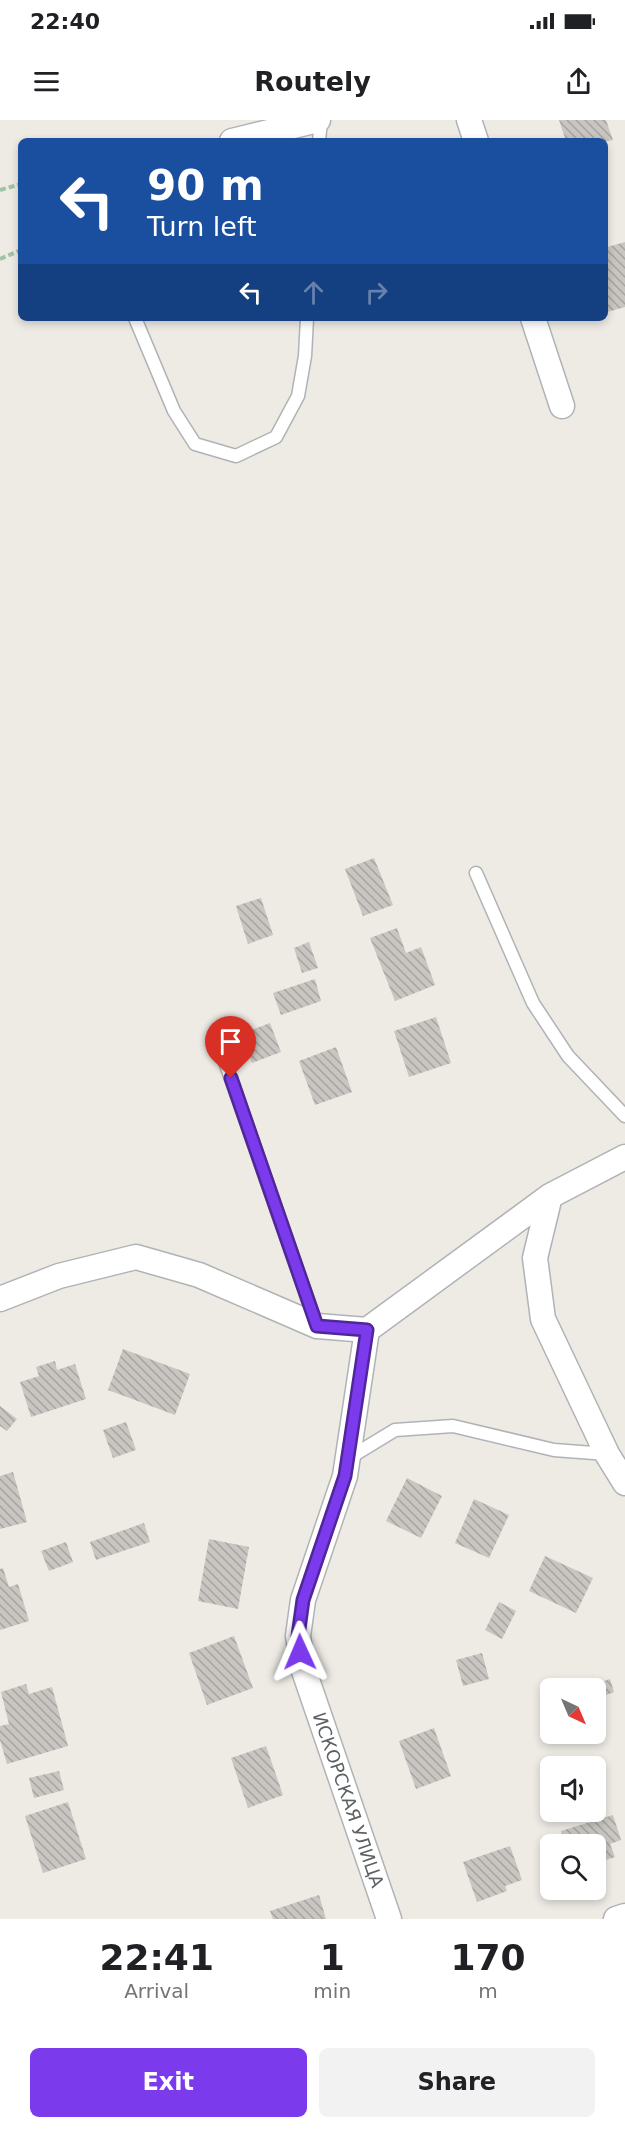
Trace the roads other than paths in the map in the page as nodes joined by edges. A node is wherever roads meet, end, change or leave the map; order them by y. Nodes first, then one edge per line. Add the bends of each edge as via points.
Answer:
1 (319, 120) edge
2 (469, 120) edge
3 (244, 138) edge
4 (319, 138) edge
5 (475, 138) edge
6 (136, 321) edge
7 (307, 321) edge
8 (534, 321) edge
9 (562, 406) dead end
10 (476, 873) dead end
11 (215, 1033) dead end
12 (625, 1116) edge
13 (625, 1156) edge
14 (550, 1196) junction
15 (0, 1299) edge
16 (317, 1326) junction
17 (367, 1330) junction
18 (608, 1454) junction
19 (348, 1458) junction
20 (625, 1483) edge
21 (625, 1916) edge
22 (389, 1919) edge
23 (616, 1919) edge

1 - 3 street
1 - 4 lane
2 - 5 street
6 - 7 lane via 174,411 195,444 236,456 276,437 298,396
8 - 9 street
10 - 12 lane via 533,1003 568,1056
11 - 16 lane
13 - 14 street
14 - 17 street
14 - 18 street via 535,1258 543,1319
15 - 16 street via 59,1276 136,1257 199,1275
16 - 17 street
17 - 19 street, ИСКОРСКАЯ УЛИЦА
18 - 19 lane via 554,1450 453,1426 395,1430
18 - 20 street
19 - 22 street, ИСКОРСКАЯ УЛИЦА via 303,1600 298,1636 303,1668
21 - 23 street

